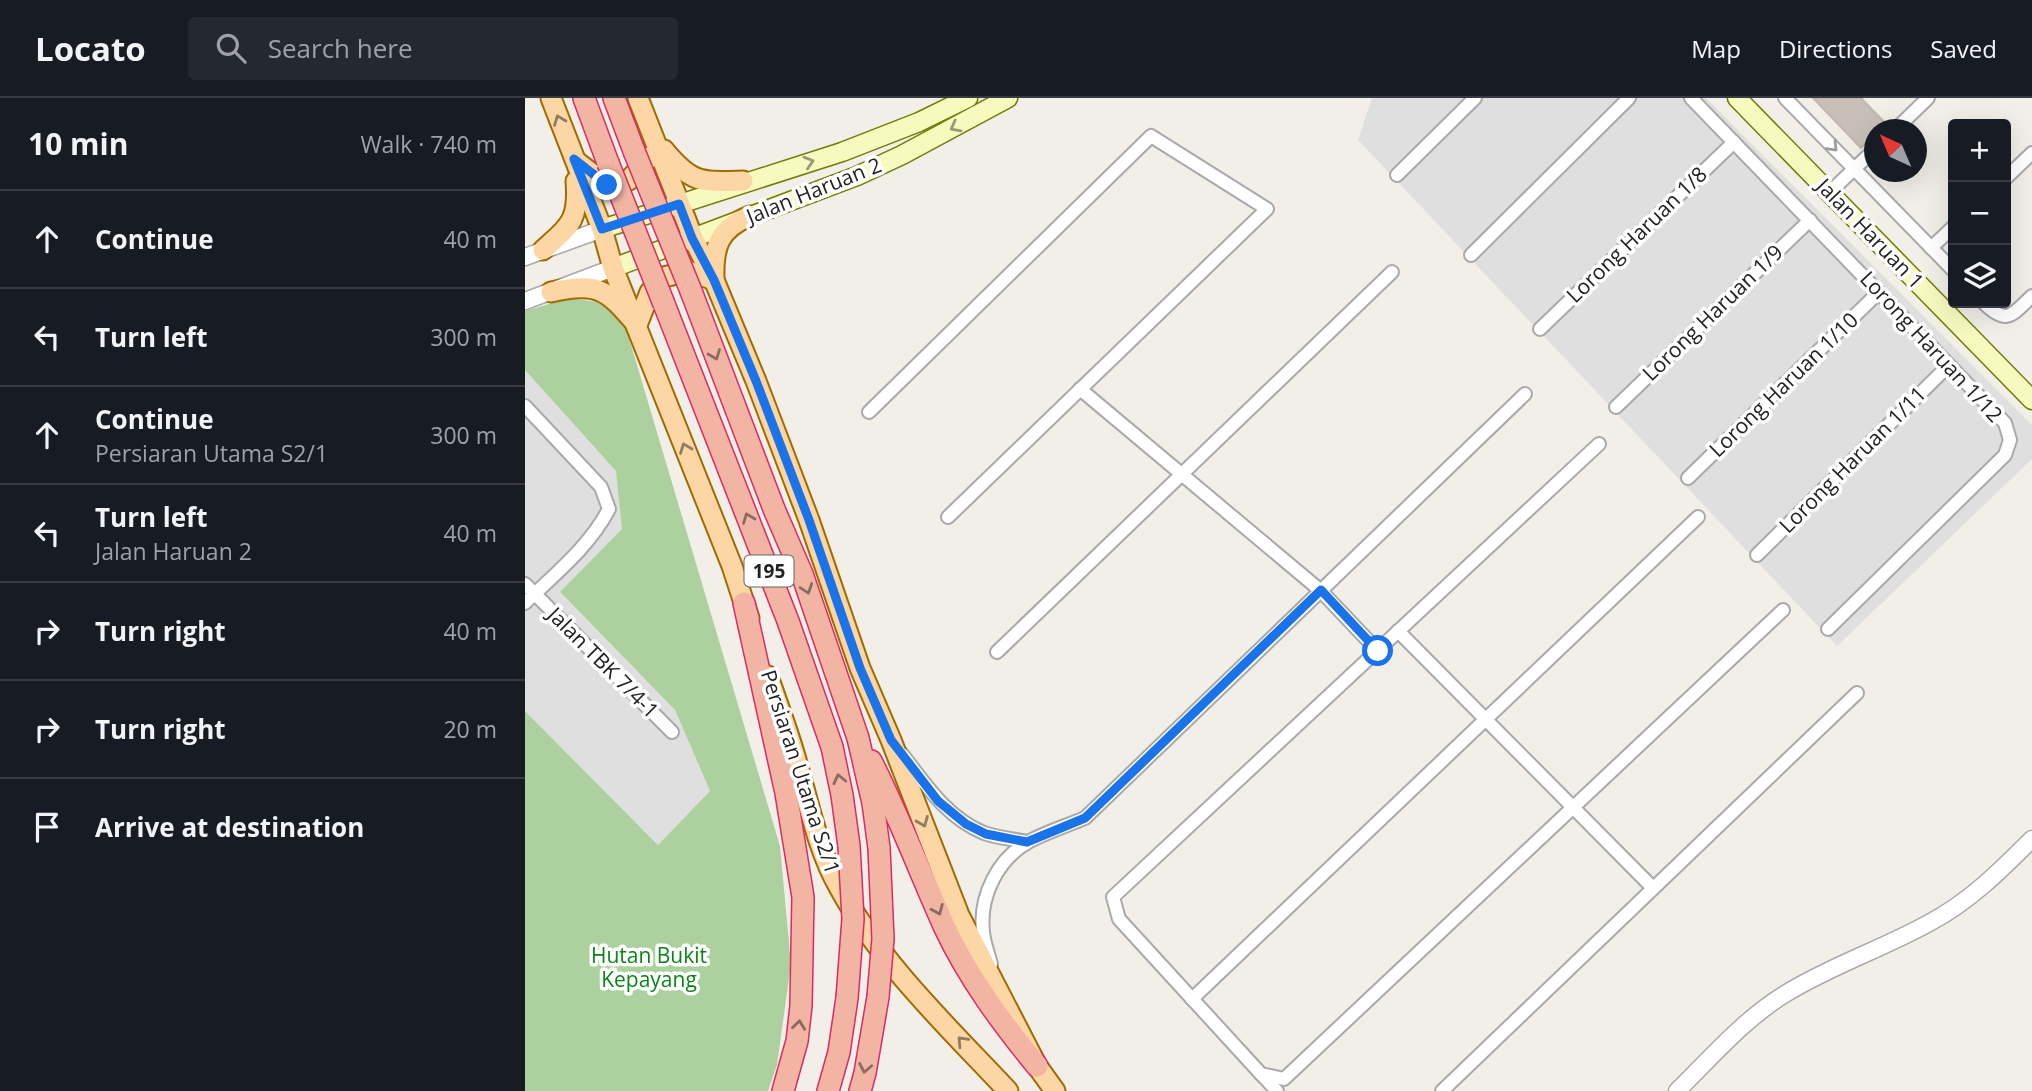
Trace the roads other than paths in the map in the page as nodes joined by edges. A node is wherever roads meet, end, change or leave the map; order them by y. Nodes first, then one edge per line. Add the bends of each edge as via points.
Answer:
1 (551, 98) edge
2 (584, 98) edge
3 (614, 98) edge
4 (638, 98) edge
5 (968, 98) edge
6 (1007, 98) edge
7 (1475, 98) edge
8 (1629, 98) edge
9 (1691, 98) edge
10 (1737, 98) edge
11 (1785, 98) edge
12 (1928, 98) edge
13 (1906, 119) edge
14 (652, 135) junction
15 (1734, 142) junction
16 (2032, 153) edge
17 (574, 159) junction
18 (1864, 159) edge
19 (1854, 169) junction
20 (2011, 173) edge
21 (1397, 175) dead end
22 (743, 181) junction
23 (1829, 192) junction
24 (679, 204) junction
25 (750, 216) junction
26 (1810, 220) junction
27 (602, 229) junction
28 (1948, 232) edge
29 (692, 238) junction
30 (1931, 248) junction
31 (534, 253) edge
32 (1471, 255) dead end
33 (1948, 265) edge
34 (613, 268) junction
35 (1392, 272) dead end
36 (714, 280) junction
37 (551, 292) junction
38 (1879, 292) junction
39 (2032, 296) edge
40 (525, 301) edge
41 (1991, 308) edge
42 (637, 325) junction
43 (1540, 329) dead end
44 (1949, 365) junction
45 (1080, 390) junction
46 (1525, 394) dead end
47 (2032, 400) edge
48 (525, 406) edge
49 (1616, 407) dead end
50 (869, 412) dead end
51 (1599, 444) dead end
52 (1181, 474) junction
53 (1688, 478) dead end
54 (948, 517) dead end
55 (1698, 517) dead end
56 (1758, 555) dead end
57 (1321, 590) junction
58 (528, 594) edge
59 (744, 603) junction
60 (1783, 610) dead end
61 (1828, 629) dead end
62 (1398, 631) junction
63 (1378, 651) junction
64 (997, 652) dead end
65 (1857, 693) dead end
66 (1485, 719) junction
67 (672, 732) dead end
68 (858, 738) junction
69 (891, 740) junction
70 (1573, 808) junction
71 (2032, 839) edge
72 (1027, 842) junction
73 (1653, 888) junction
74 (996, 987) junction
75 (1192, 999) junction
76 (1037, 1066) junction
77 (1261, 1074) junction
78 (783, 1091) edge
79 (828, 1091) edge
80 (860, 1091) edge
81 (1008, 1091) edge
82 (1055, 1091) edge
83 (1277, 1091) edge
84 (1442, 1091) edge
85 (1677, 1091) edge

17 -> 1 main road
79 -> 2 highway, 195, bridge via 847,998 853,919 849,846 832,747 788,621
3 -> 68 highway, 195, bridge via 802,574
4 - 14 main road
22 -> 5 main road, Jalan Haruan 2 via 842,152
6 -> 25 main road, Jalan Haruan 2 via 857,176
7 - 21 street
8 - 32 street
9 - 15 street, Lorong Haruan 1/12
10 - 23 main road, Jalan Haruan 1
11 -> 19 street
12 - 13 street
14 - 17 main road via 650,160 629,180 607,185
14 - 22 main road via 693,178
14 - 24 main road
15 - 26 street, Lorong Haruan 1/12
15 - 43 street, Lorong Haruan 1/8
16 - 20 street
17 - 27 main road, Persiaran Utama S2/1
17 - 31 main road via 578,208 568,228
18 - 19 street
19 - 23 street
19 - 30 street
22 - 24 main road, Jalan Haruan 2
23 - 47 main road, Jalan Haruan 1
24 - 27 main road, Jalan Haruan 2
24 - 29 main road
25 - 29 main road, Jalan Haruan 2
25 - 36 main road via 732,223 721,237 713,257
26 - 38 street, Lorong Haruan 1/12
26 - 49 street, Lorong Haruan 1/9
27 - 31 street
27 - 34 main road, Persiaran Utama S2/1
28 - 30 street
29 - 34 main road, Jalan Haruan 2
29 - 36 main road
30 - 33 street
34 - 37 street
34 - 42 main road, Persiaran Utama S2/1
35 - 52 street
36 - 42 main road via 688,271 664,277 650,292
36 - 69 main road
37 - 40 street
37 - 42 main road via 596,289 613,297
38 - 44 street, Lorong Haruan 1/12
38 - 53 street, Lorong Haruan 1/10
39 - 41 street via 2014,313 2001,317
59 -> 42 main road, Persiaran Utama S2/1
44 - 56 street, Lorong Haruan 1/11
44 - 61 street, Lorong Haruan 1/12 via 2005,423 2010,440 2005,455
45 - 50 street via 1267,209 1151,136
45 - 52 street
45 - 54 street
46 - 57 street
48 - 58 street via 601,486 609,509 580,551
51 - 62 street
52 - 57 street
52 - 64 street
55 - 66 street
57 - 63 street
57 - 72 street via 1085,818
58 - 67 street, Jalan TBK 7/4-1
78 -> 59 highway via 801,1006 803,897 786,793
81 -> 59 main road, Persiaran Utama S2/1 via 912,987 865,930 839,888 818,841
60 - 70 street
62 - 63 street
62 - 66 street
63 - 75 street via 1113,897 1119,919
65 - 73 street
66 - 70 street
66 - 75 street
68 -> 76 highway via 968,971
68 -> 80 highway, 195, bridge via 879,848 883,939
69 - 72 street via 938,801 966,824 986,834
69 -> 74 main road via 959,915
70 - 73 street
70 - 77 street via 1284,1079
71 - 85 street via 1960,904 1782,995
72 - 74 street via 1003,862 984,906 983,932
73 - 84 street
74 - 76 main road
75 - 77 street
76 - 82 main road
77 - 83 street

